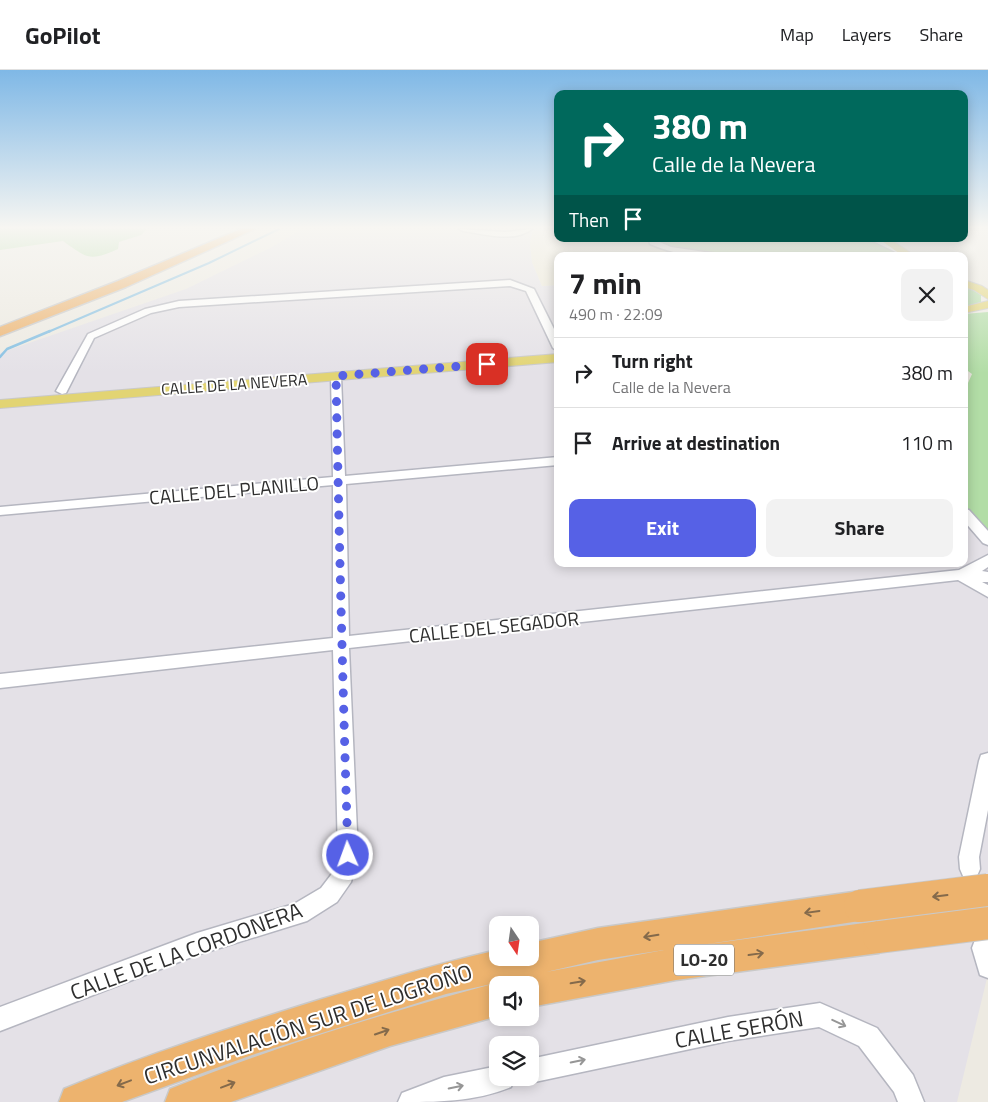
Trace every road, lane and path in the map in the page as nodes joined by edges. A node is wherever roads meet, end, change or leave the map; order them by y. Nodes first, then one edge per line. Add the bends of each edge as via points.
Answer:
1 (113, 277) edge
2 (138, 277) edge
3 (968, 284) edge
4 (983, 289) edge
5 (988, 296) edge
6 (988, 304) edge
7 (968, 309) edge
8 (0, 321) edge
9 (0, 332) edge
10 (554, 340) edge
11 (554, 353) edge
12 (554, 358) edge
13 (336, 376) junction
14 (62, 392) junction
15 (0, 398) edge
16 (0, 404) edge
17 (554, 461) edge
18 (338, 481) junction
19 (0, 511) edge
20 (968, 518) edge
21 (988, 540) edge
22 (988, 560) edge
23 (960, 575) junction
24 (988, 577) edge
25 (988, 592) edge
26 (341, 643) junction
27 (0, 681) edge
28 (988, 761) edge
29 (979, 880) edge
30 (986, 946) edge
31 (539, 989) edge
32 (489, 1002) edge
33 (0, 1019) edge
34 (539, 1070) edge
35 (489, 1081) edge
36 (77, 1102) edge
37 (183, 1102) edge
38 (411, 1102) edge
39 (910, 1102) edge

1 - 8 highway
2 - 9 highway
3 - 4 main road
4 - 5 main road
6 - 7 main road
10 - 14 street via 530,289 510,283 179,304 148,311 91,336
11 - 14 main road, CALLE DE LA NEVERA
12 - 13 main road, CALLE DE LA NEVERA
13 - 16 main road, CALLE DE LA NEVERA
13 - 18 street, CALLE DE LA CORDONERA
14 - 15 main road, CALLE DE LA NEVERA
17 - 18 street, CALLE DEL PLANILLO
18 - 19 street, CALLE DEL PLANILLO
18 - 26 street, CALLE DE LA CORDONERA
20 - 21 street
22 - 23 street
23 - 24 street, CALLE DEL SEGADOR
23 - 25 street
23 - 26 street, CALLE DEL SEGADOR
26 - 27 street, CALLE DEL SEGADOR
26 - 33 street, CALLE DE LA CORDONERA via 348,855 344,874 329,895 299,913 198,944
28 - 29 street via 969,857
29 -> 36 highway, CIRCUNVALACIÓN SUR DE LOGROÑO / LO-20, bridge via 860,906 598,944 446,978 252,1038
31 -> 30 highway, LO-20, bridge via 676,964 879,937
37 -> 32 highway, CIRCUNVALACIÓN SUR DE LOGROÑO via 390,1029
34 -> 39 street, CALLE SERÓN via 728,1030 820,1015 868,1037 904,1084
38 -> 35 street via 444,1090

